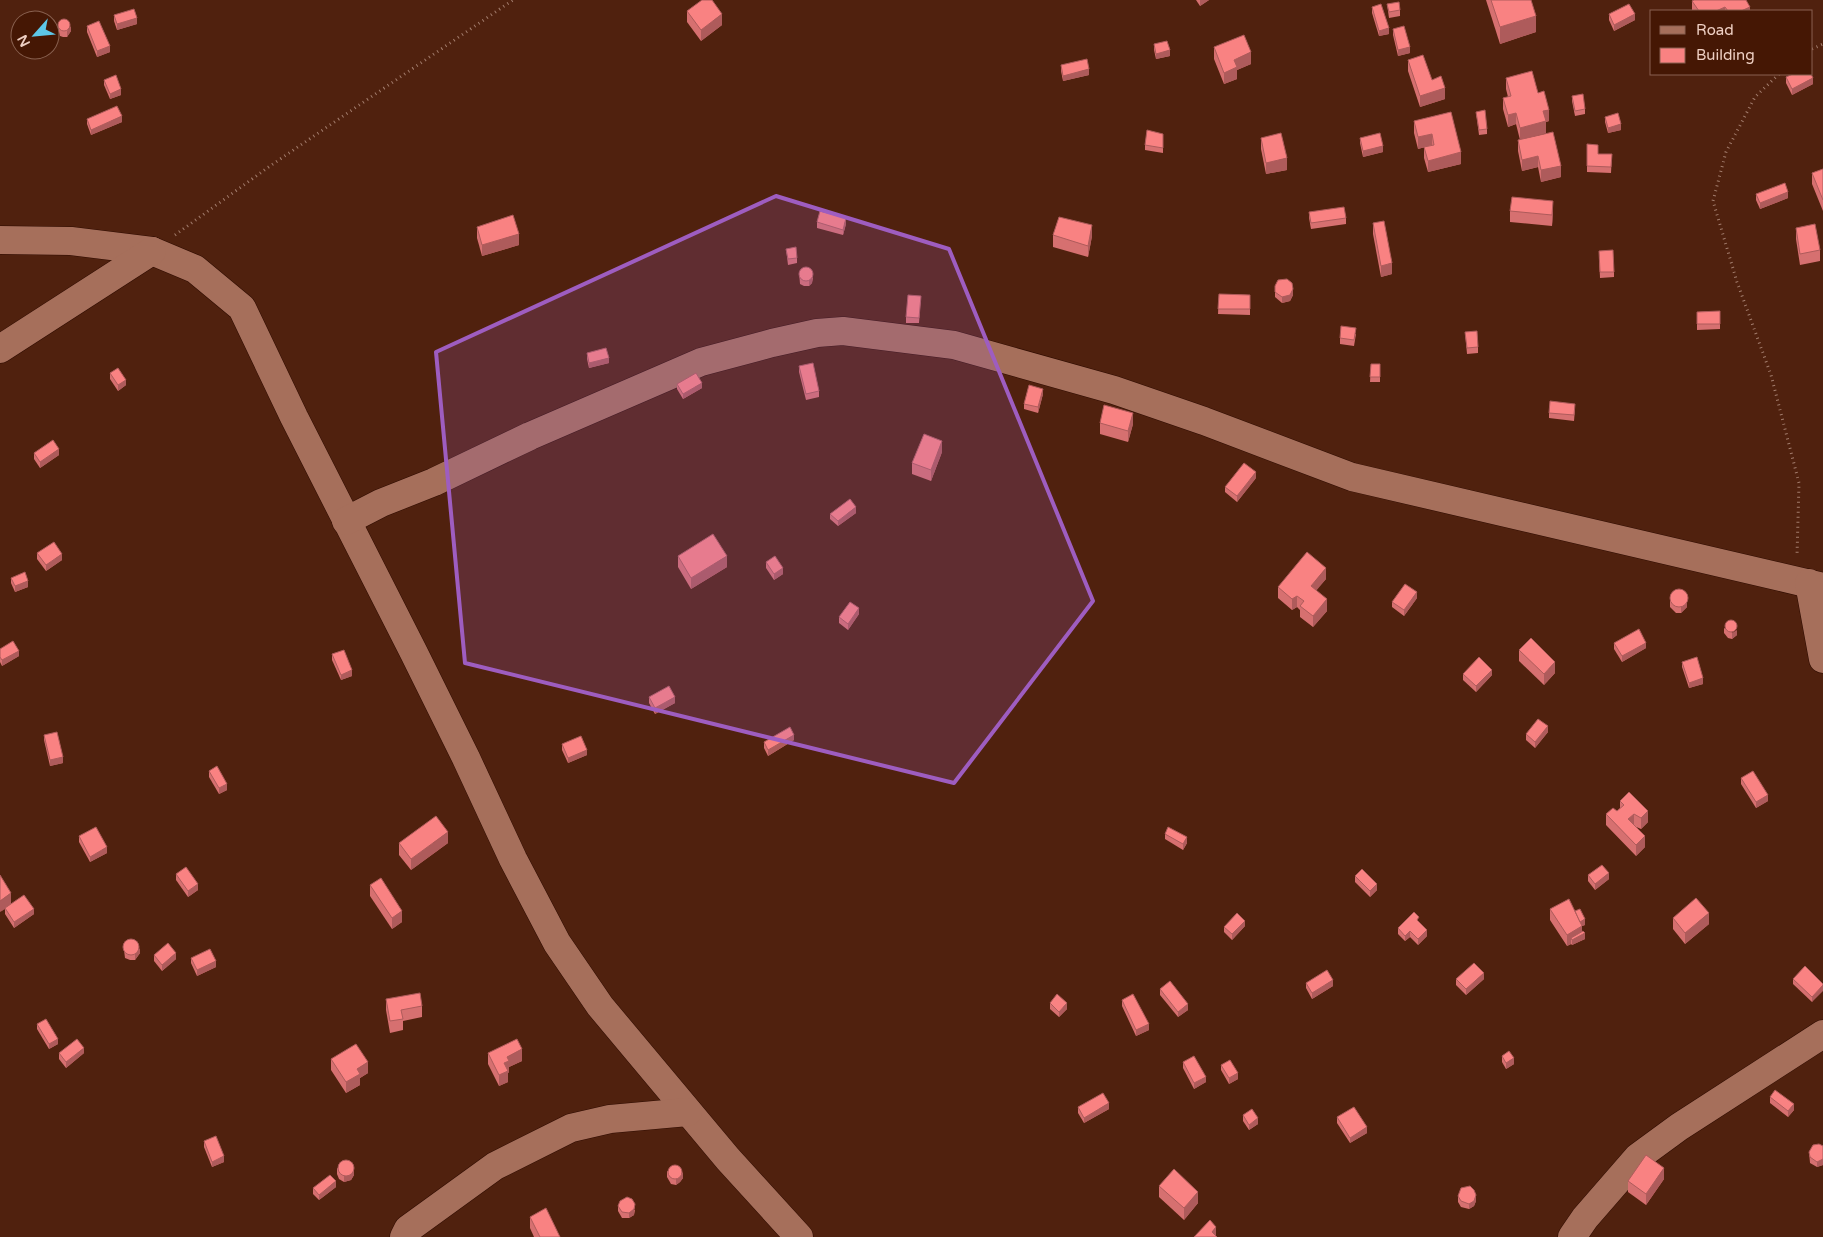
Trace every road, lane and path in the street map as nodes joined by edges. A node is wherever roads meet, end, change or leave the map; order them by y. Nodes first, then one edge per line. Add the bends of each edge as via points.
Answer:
1 (512, 0) edge
2 (1778, 75) edge
3 (0, 240) edge
4 (152, 251) junction
5 (0, 349) edge
6 (346, 521) junction
7 (1810, 583) edge
8 (1823, 659) edge
9 (1823, 1034) edge
10 (688, 1112) junction
11 (404, 1237) edge
12 (799, 1237) edge
13 (1572, 1237) edge

1 - 4 path
2 - 7 path via 1755,97 1726,152 1713,201 1737,282 1771,375 1799,483
3 - 4 street via 71,241
4 - 5 street
4 - 6 street via 195,269 242,308
6 - 7 street via 701,362 772,343 843,331 954,345 1114,390 1352,477
6 - 10 street via 466,758 513,859 558,943 600,1006
7 - 8 street
9 - 13 street via 1679,1126 1638,1157
10 - 11 street via 610,1119 571,1128 495,1166 408,1229
10 - 12 street

